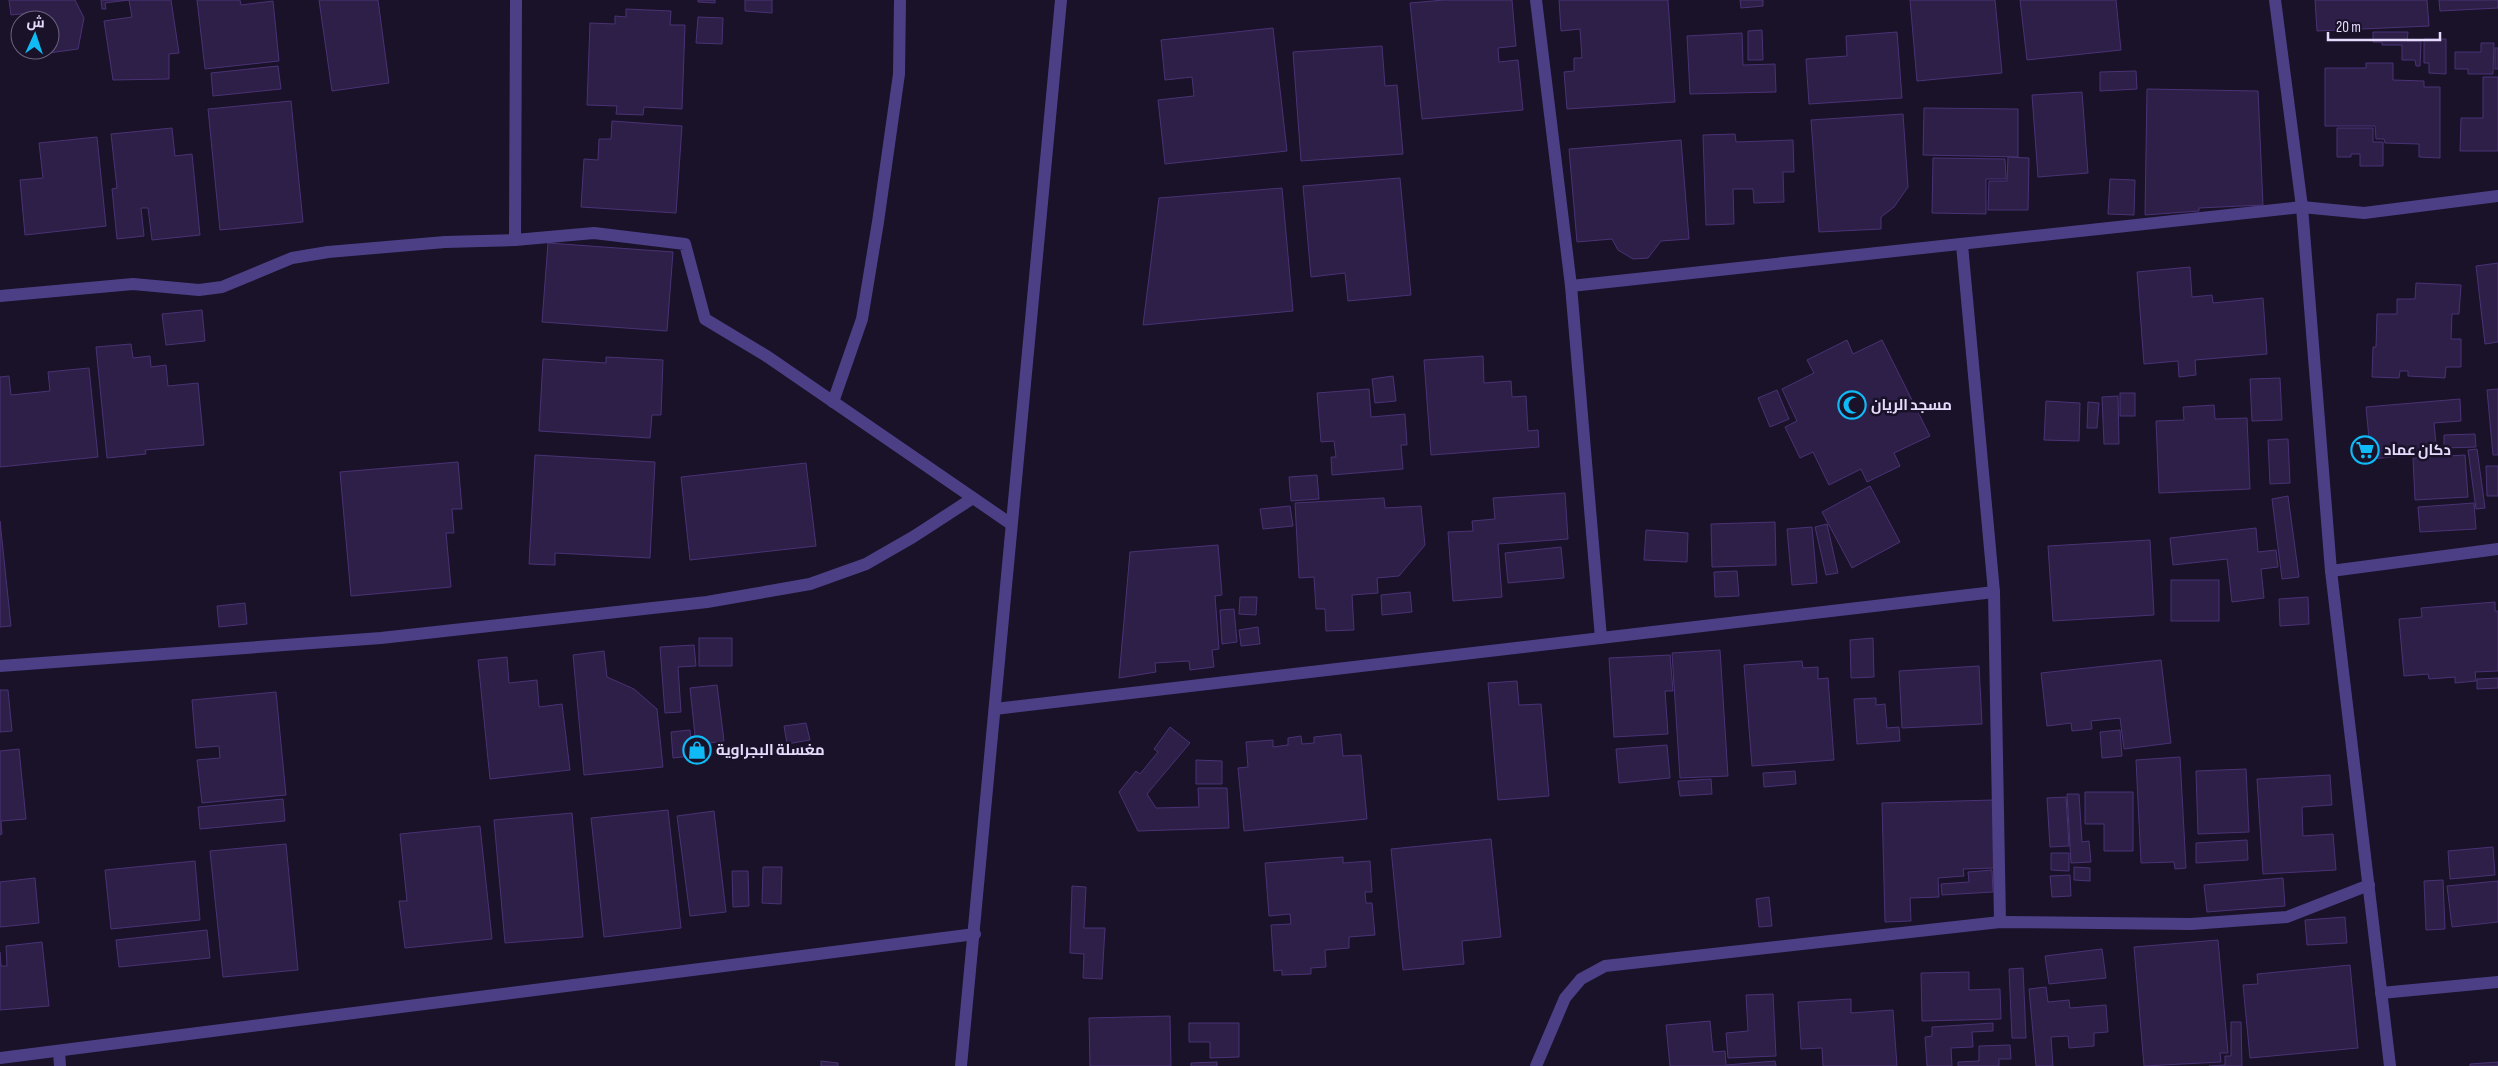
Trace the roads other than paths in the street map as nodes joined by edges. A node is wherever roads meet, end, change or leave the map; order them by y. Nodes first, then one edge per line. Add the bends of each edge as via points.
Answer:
1 (516, 0) edge
2 (900, 0) edge
3 (1061, 0) edge
4 (1536, 0) edge
5 (2275, 0) edge
6 (2498, 196) edge
7 (2302, 208) junction
8 (515, 240) junction
9 (1962, 245) junction
10 (1571, 286) junction
11 (0, 296) edge
12 (833, 402) junction
13 (973, 498) junction
14 (1011, 524) junction
15 (2498, 549) edge
16 (2331, 571) junction
17 (1994, 592) junction
18 (1601, 638) junction
19 (0, 666) edge
20 (994, 709) junction
21 (2369, 885) junction
22 (2000, 922) junction
23 (975, 934) junction
24 (2498, 982) edge
25 (2382, 993) junction
26 (59, 1051) junction
27 (0, 1058) edge
28 (60, 1066) edge
29 (961, 1066) edge
30 (1536, 1066) edge
31 (2390, 1066) edge

1 - 8 street
2 - 12 street via 898,74 862,319
3 - 14 street
4 - 10 street
5 - 7 street
6 - 7 street via 2364,213
7 - 9 street
7 - 16 street
8 - 11 street via 445,242 310,255 292,258 222,287 199,290 133,284
8 - 12 street via 594,233 685,244 705,318
9 - 10 street
9 - 17 street
10 - 18 street
12 - 13 street
13 - 14 street
13 - 19 street via 866,564 810,584 707,602 381,638
14 - 20 street
15 - 16 street
16 - 21 street
17 - 18 street
17 - 22 street
18 - 20 street
20 - 23 street
21 - 22 street via 2287,917 2192,924
21 - 25 street
22 - 30 street via 1605,966 1581,979 1565,998
23 - 26 street
23 - 29 street
24 - 25 street
25 - 31 street
26 - 27 street
26 - 28 street

